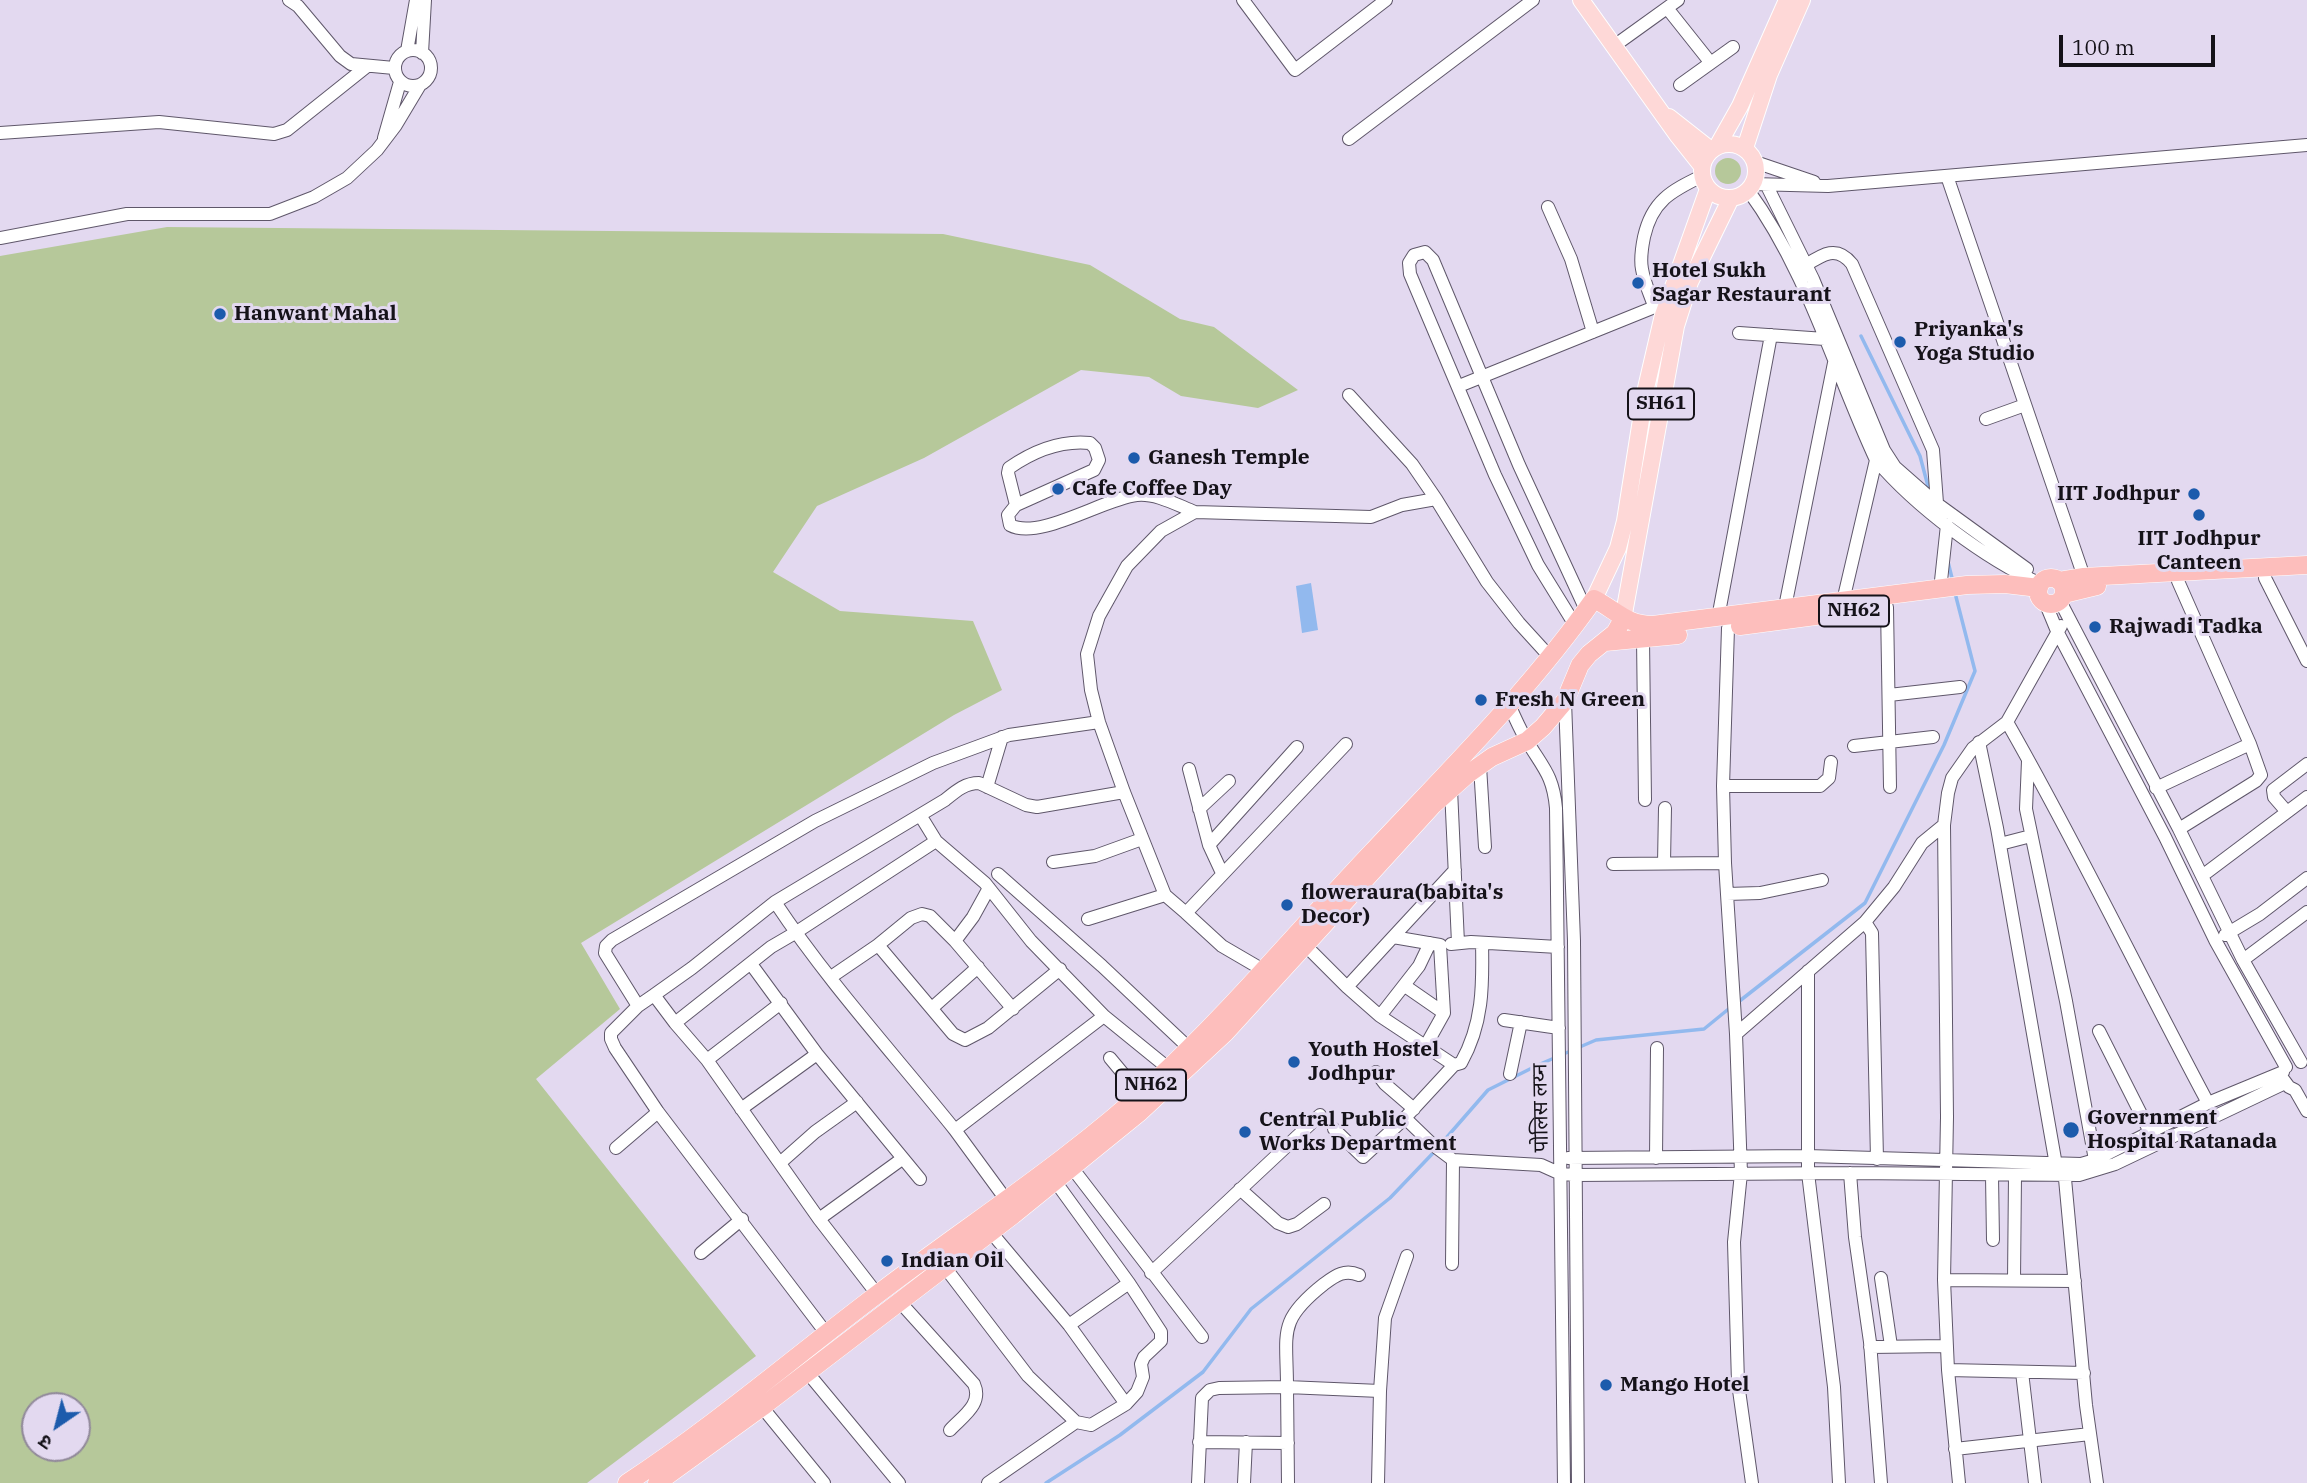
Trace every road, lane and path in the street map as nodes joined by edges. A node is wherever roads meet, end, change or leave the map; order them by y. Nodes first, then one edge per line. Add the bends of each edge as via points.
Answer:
1 (289, 0) edge
2 (416, 0) edge
3 (425, 0) edge
4 (1243, 0) edge
5 (1386, 0) edge
6 (1533, 0) edge
7 (1581, 0) edge
8 (1787, 0) edge
9 (1802, 0) edge
10 (1672, 4) edge
11 (1614, 46) junction
12 (1733, 47) dead end
13 (407, 51) junction
14 (422, 53) junction
15 (1710, 62) junction
16 (366, 67) junction
17 (394, 68) junction
18 (400, 82) junction
19 (421, 85) junction
20 (1680, 85) dead end
21 (1661, 112) junction
22 (0, 133) edge
23 (1349, 139) dead end
24 (383, 141) junction
25 (2307, 145) edge
26 (1714, 147) junction
27 (1750, 155) junction
28 (1947, 176) junction
29 (1704, 177) junction
30 (1828, 186) junction
31 (1756, 187) junction
32 (1731, 198) junction
33 (1548, 207) dead end
34 (0, 238) edge
35 (1806, 265) junction
36 (1660, 304) junction
37 (1593, 332) junction
38 (1738, 332) dead end
39 (1771, 335) junction
40 (1825, 339) junction
41 (1833, 363) junction
42 (1483, 375) junction
43 (1459, 386) junction
44 (1349, 395) dead end
45 (2025, 405) junction
46 (1986, 419) dead end
47 (1876, 460) junction
48 (1436, 499) junction
49 (1016, 505) junction
50 (1936, 510) junction
51 (1195, 512) junction
52 (2307, 565) edge
53 (2307, 576) edge
54 (2084, 577) junction
55 (2266, 578) junction
56 (2178, 581) junction
57 (1940, 590) junction
58 (2051, 593) junction
59 (1843, 601) junction
60 (1785, 607) junction
61 (1887, 607) junction
62 (1585, 611) junction
63 (1623, 619) junction
64 (1723, 623) junction
65 (2057, 631) junction
66 (1643, 639) junction
67 (1605, 642) junction
68 (1550, 657) junction
69 (2307, 661) edge
70 (1960, 687) dead end
71 (1889, 695) junction
72 (1565, 701) junction
73 (1509, 705) junction
74 (1098, 722) junction
75 (2005, 724) junction
76 (1002, 737) junction
77 (1933, 737) dead end
78 (1982, 739) junction
79 (1527, 741) junction
80 (1890, 741) junction
81 (1346, 744) dead end
82 (2250, 744) junction
83 (1854, 746) dead end
84 (1297, 747) dead end
85 (2028, 759) junction
86 (1831, 762) dead end
87 (2307, 764) edge
88 (1480, 766) junction
89 (1189, 769) dead end
90 (1229, 781) dead end
91 (1723, 786) junction
92 (988, 787) junction
93 (1890, 787) dead end
94 (2156, 788) junction
95 (1451, 789) junction
96 (1124, 792) junction
97 (2307, 797) edge
98 (1645, 800) dead end
99 (1665, 808) dead end
100 (1199, 809) junction
101 (2287, 812) junction
102 (920, 815) junction
103 (1944, 825) junction
104 (2179, 829) junction
105 (2028, 837) junction
106 (1142, 839) junction
107 (936, 841) junction
108 (2002, 844) junction
109 (1209, 845) junction
110 (1485, 847) dead end
111 (1053, 862) dead end
112 (1664, 863) junction
113 (1725, 863) junction
114 (1613, 864) dead end
115 (1455, 870) junction
116 (1222, 873) junction
117 (998, 874) dead end
118 (2202, 876) junction
119 (2307, 878) edge
120 (1822, 880) dead end
121 (989, 888) junction
122 (1727, 894) junction
123 (1166, 895) junction
124 (775, 902) junction
125 (2307, 912) edge
126 (1185, 913) junction
127 (1088, 919) dead end
128 (1865, 922) junction
129 (795, 933) junction
130 (2230, 933) junction
131 (1393, 937) junction
132 (2215, 940) junction
133 (955, 941) junction
134 (1458, 943) junction
135 (1482, 943) junction
136 (1435, 944) junction
137 (878, 945) junction
138 (1305, 945) junction
139 (1558, 947) junction
140 (2243, 960) junction
141 (751, 964) junction
142 (978, 967) junction
143 (1060, 970) junction
144 (1808, 971) junction
145 (1269, 974) junction
146 (831, 977) junction
147 (1405, 986) junction
148 (1347, 988) junction
149 (654, 995) junction
150 (781, 1003) junction
151 (638, 1006) junction
152 (932, 1008) junction
153 (1013, 1009) junction
154 (1444, 1013) junction
155 (1104, 1016) junction
156 (1380, 1016) junction
157 (1504, 1020) dead end
158 (675, 1023) junction
159 (1521, 1023) junction
160 (1735, 1029) junction
161 (2099, 1031) dead end
162 (1559, 1032) junction
163 (1425, 1047) junction
164 (1189, 1048) junction
165 (1657, 1048) dead end
166 (817, 1054) junction
167 (1110, 1058) dead end
168 (707, 1060) junction
169 (2304, 1064) edge
170 (1454, 1065) junction
171 (1168, 1068) junction
172 (1376, 1072) dead end
173 (1510, 1074) dead end
174 (2291, 1080) edge
175 (1140, 1094) junction
176 (857, 1102) junction
177 (2208, 1103) junction
178 (741, 1109) junction
179 (2307, 1111) edge
180 (659, 1112) junction
181 (1410, 1114) junction
182 (1320, 1115) dead end
183 (1334, 1129) dead end
184 (955, 1130) junction
185 (2150, 1132) junction
186 (616, 1148) dead end
187 (1807, 1156) junction
188 (1740, 1157) junction
189 (902, 1158) junction
190 (1561, 1158) junction
191 (1576, 1158) junction
192 (1656, 1158) junction
193 (1451, 1159) junction
194 (1877, 1159) junction
195 (2095, 1160) junction
196 (1945, 1161) junction
197 (780, 1163) junction
198 (1541, 1165) junction
199 (2061, 1168) junction
200 (1073, 1169) junction
201 (1741, 1173) junction
202 (1808, 1173) junction
203 (1850, 1173) junction
204 (1561, 1174) junction
205 (1576, 1175) junction
206 (1945, 1175) junction
207 (1992, 1175) junction
208 (2015, 1176) junction
209 (919, 1179) dead end
210 (1055, 1181) junction
211 (1240, 1189) junction
212 (1007, 1201) junction
213 (1324, 1204) dead end
214 (742, 1219) junction
215 (819, 1219) junction
216 (990, 1231) junction
217 (1993, 1240) dead end
218 (701, 1253) dead end
219 (1407, 1256) dead end
220 (1452, 1264) dead end
221 (944, 1266) junction
222 (1151, 1273) junction
223 (1359, 1275) dead end
224 (1881, 1278) dead end
225 (1944, 1280) junction
226 (2014, 1280) junction
227 (2075, 1281) junction
228 (1129, 1283) junction
229 (877, 1294) junction
230 (899, 1301) junction
231 (1069, 1325) junction
232 (826, 1334) junction
233 (1202, 1337) dead end
234 (1891, 1346) junction
235 (1947, 1346) junction
236 (1870, 1347) junction
237 (1948, 1370) junction
238 (807, 1372) junction
239 (2021, 1372) junction
240 (2084, 1373) junction
241 (1287, 1387) junction
242 (1380, 1391) junction
243 (1126, 1404) junction
244 (762, 1407) junction
245 (1076, 1422) junction
246 (950, 1430) dead end
247 (2091, 1434) junction
248 (1199, 1441) junction
249 (1246, 1442) junction
250 (2030, 1442) junction
251 (1288, 1443) junction
252 (1955, 1449) junction
253 (627, 1483) edge
254 (658, 1483) edge
255 (824, 1483) edge
256 (899, 1483) edge
257 (988, 1483) edge
258 (1198, 1483) edge
259 (1244, 1483) edge
260 (1288, 1483) edge
261 (1378, 1483) edge
262 (1564, 1483) edge
263 (1578, 1483) edge
264 (1752, 1483) edge
265 (1839, 1483) edge
266 (1881, 1483) edge
267 (1959, 1483) edge
268 (2035, 1483) edge
269 (2097, 1483) edge

1 - 16 street via 340,57
2 - 13 street
3 - 14 street
4 - 5 street via 1295,70
6 - 23 street
7 - 11 main road
8 - 26 main road via 1740,106
9 - 27 main road via 1769,75
10 - 11 street
10 - 15 street
11 - 21 main road
12 - 15 street
13 - 14 street
13 - 17 street
14 - 19 street via 431,68
15 - 20 street
16 - 17 street
16 - 22 street via 287,130 274,134 159,122
17 - 18 street
18 - 19 street
18 - 24 street
19 - 24 street
21 - 26 main road
21 - 29 main road
24 - 34 street via 347,178 270,214 127,214
25 - 28 street
26 - 27 main road via 1737,144
26 - 29 main road, SH61
27 - 30 street
27 - 31 main road
28 - 30 street
28 - 45 street
29 - 32 main road via 1715,195
29 - 36 main road, SH61
29 - 36 street via 1663,199 1646,226 1642,269
30 - 31 street
31 - 32 main road
31 - 35 street
31 - 40 street
32 - 63 main road, SH61 via 1690,282 1676,327
33 - 37 street via 1571,259
35 - 50 street via 1884,450
35 - 50 street via 1830,252 1846,256 1852,264 1933,450
36 - 37 street
36 - 62 main road, SH61 via 1625,521 1618,548
37 - 42 street
38 - 39 street
39 - 40 street
39 - 64 street
40 - 41 street
41 - 47 street
41 - 60 street
42 - 43 street
42 - 43 street via 1433,260 1425,252 1414,255 1410,274
42 - 62 street via 1518,465
43 - 62 street via 1538,565
44 - 48 street via 1412,464
45 - 46 street
45 - 54 street
47 - 50 street via 1896,484
47 - 59 street
48 - 51 street via 1371,517
48 - 68 street via 1487,582
49 - 49 street via 1094,470 1099,460 1095,448 1076,442 1026,456 1009,468
49 - 51 street via 1008,521 1023,530 1140,495
50 - 57 street
50 - 58 street
50 - 58 street via 2021,566
51 - 74 street via 1161,531 1141,550 1099,616 1087,653
52 - 54 highway, NH62
53 - 55 highway, NH62
54 - 58 highway, NH62
55 - 56 highway, NH62
55 - 69 street
56 - 58 highway, NH62
56 - 82 street
57 - 58 highway, NH62 via 1989,583
57 - 59 highway, NH62
58 - 61 highway, NH62 via 1989,594
58 - 65 street
58 - 65 street
58 - 94 street
59 - 60 highway, NH62
60 - 64 highway, NH62
61 - 64 highway, NH62
61 - 71 street
62 - 63 highway, NH62
62 - 68 highway, NH62
63 - 64 highway, NH62 via 1653,625
63 - 67 highway, NH62
64 - 66 highway, NH62
64 - 91 street
65 - 75 street
65 - 132 street
66 - 67 highway, NH62
66 - 98 street
67 - 72 highway, NH62 via 1580,665
68 - 73 highway, NH62
70 - 71 street
71 - 80 street
72 - 79 highway, NH62
72 - 191 street
73 - 79 street, पोलिस लय्न
73 - 145 highway, NH62
74 - 76 street
74 - 96 street
75 - 78 street
75 - 85 street
76 - 92 street
76 - 151 street via 933,764 815,821 612,940 605,953
77 - 80 street
78 - 103 street via 1952,778
78 - 108 street
79 - 88 highway, NH62
79 - 139 street, पोलिस लय्न via 1554,787
80 - 83 street
80 - 93 street
81 - 116 street
82 - 94 street
82 - 104 street via 2261,771 2259,779
84 - 109 street
85 - 105 street
85 - 177 street
86 - 91 street via 1829,778 1820,786
87 - 101 street via 2273,790
88 - 95 highway, NH62
88 - 110 street
89 - 100 street
90 - 100 street
91 - 113 street
92 - 96 street via 1037,807
92 - 102 street via 972,783
94 - 104 street
95 - 115 street
95 - 138 highway, NH62
96 - 106 street
97 - 101 street
99 - 112 street
100 - 109 street
101 - 118 street
102 - 107 street
102 - 124 street
103 - 128 street via 1922,843
103 - 196 street
104 - 118 street
105 - 108 street
105 - 195 street via 2066,1001
106 - 111 street via 1095,856
106 - 123 street
107 - 121 street
107 - 129 street
108 - 199 street
109 - 116 street
112 - 113 street
112 - 114 street
113 - 122 street
115 - 131 street
115 - 134 street
116 - 126 street
117 - 164 street
118 - 130 street
119 - 130 street
120 - 122 street via 1760,893
121 - 133 street
121 - 143 street
122 - 160 street
123 - 126 street
123 - 127 street
124 - 129 street
124 - 149 street
125 - 140 street
126 - 145 street via 1222,946
128 - 144 street
128 - 194 street via 1872,933
129 - 141 street
129 - 146 street
130 - 132 street
130 - 140 street
131 - 136 street
131 - 148 street
132 - 174 street
133 - 137 street via 930,916 922,914
133 - 142 street
134 - 135 street
134 - 136 street
135 - 139 street
135 - 170 street via 1483,984 1476,1030 1461,1063
136 - 147 street
136 - 154 street
137 - 146 street
137 - 152 street
138 - 145 highway, NH62
138 - 148 street
139 - 162 street, पोलिस लय्न
140 - 169 street
141 - 150 street
141 - 158 street
142 - 152 street
142 - 153 street
143 - 153 street
143 - 155 street
144 - 160 street
144 - 187 street
145 - 164 highway, NH62
145 - 200 highway, NH62 via 1224,1033
146 - 184 street
147 - 154 street
147 - 156 street
148 - 156 street
149 - 151 street
149 - 158 street
150 - 166 street
150 - 168 street
151 - 180 street via 611,1033 611,1039
152 - 153 street via 953,1034 965,1040
154 - 163 street
155 - 171 street
155 - 184 street
156 - 163 street
157 - 159 street
158 - 168 street
159 - 162 street
159 - 173 street
160 - 188 street
161 - 185 street
162 - 190 street, पोलिस लय्न
163 - 170 street
164 - 171 highway, NH62
165 - 192 street
166 - 176 street
166 - 178 street
167 - 175 street
168 - 178 street
169 - 174 street via 2290,1063
170 - 181 street
171 - 175 highway, NH62
172 - 181 street
174 - 177 street
174 - 179 street
174 - 199 street via 2115,1164 2093,1172
175 - 212 highway, NH62
176 - 189 street
176 - 197 street
177 - 185 street
178 - 197 street
180 - 186 street
180 - 214 street
181 - 183 street via 1363,1157
181 - 193 street via 1433,1145
182 - 211 street
184 - 212 street
185 - 195 street
187 - 188 street
187 - 194 street
187 - 202 street
188 - 192 street
188 - 201 street
189 - 209 street
189 - 215 street
190 - 191 street
190 - 198 street
190 - 204 street, पोलिस लय्न
191 - 192 street
191 - 205 street
193 - 198 street
193 - 220 street
194 - 196 street
195 - 199 street
196 - 199 street
196 - 206 street
197 - 215 street
198 - 204 street
199 - 208 street
199 - 227 street
200 - 210 highway, NH62
200 - 222 street
201 - 202 street
201 - 205 street
201 - 264 street via 1734,1242 1738,1384
202 - 203 street
202 - 265 street via 1834,1387
203 - 206 street
203 - 236 street
204 - 205 street
204 - 262 street, पोलिस लय्न
205 - 263 street
206 - 207 street
206 - 225 street
207 - 208 street
207 - 217 street
208 - 226 street
210 - 216 highway, NH62
210 - 228 street
211 - 213 street via 1288,1227
211 - 222 street
212 - 229 highway, NH62
214 - 218 street
214 - 232 street
215 - 229 street
216 - 221 highway, NH62
216 - 231 street
219 - 242 street via 1385,1318
221 - 230 highway, NH62
221 - 245 street via 1028,1376
222 - 233 street
223 - 241 street via 1346,1272 1335,1276 1294,1312 1287,1330
224 - 234 street
225 - 226 street
225 - 235 street
226 - 227 street
227 - 240 street
228 - 231 street
228 - 243 street via 1161,1332 1161,1341 1144,1357 1143,1377
229 - 232 highway, NH62
230 - 238 highway, NH62
230 - 246 street via 978,1392 977,1401
231 - 243 street
232 - 253 highway, NH62
234 - 235 street
234 - 236 street
235 - 237 street
236 - 266 street
237 - 239 street
237 - 252 street
238 - 244 highway, NH62
238 - 256 street
239 - 240 street
239 - 250 street
240 - 247 street
241 - 242 street
241 - 248 street via 1210,1390 1202,1398
241 - 251 street
242 - 261 street
243 - 245 street via 1091,1424
244 - 254 highway, NH62
244 - 255 street
245 - 257 street
247 - 250 street
247 - 269 street
248 - 249 street
248 - 258 street
249 - 251 street
249 - 259 street
250 - 252 street
250 - 268 street
251 - 260 street
252 - 267 street

